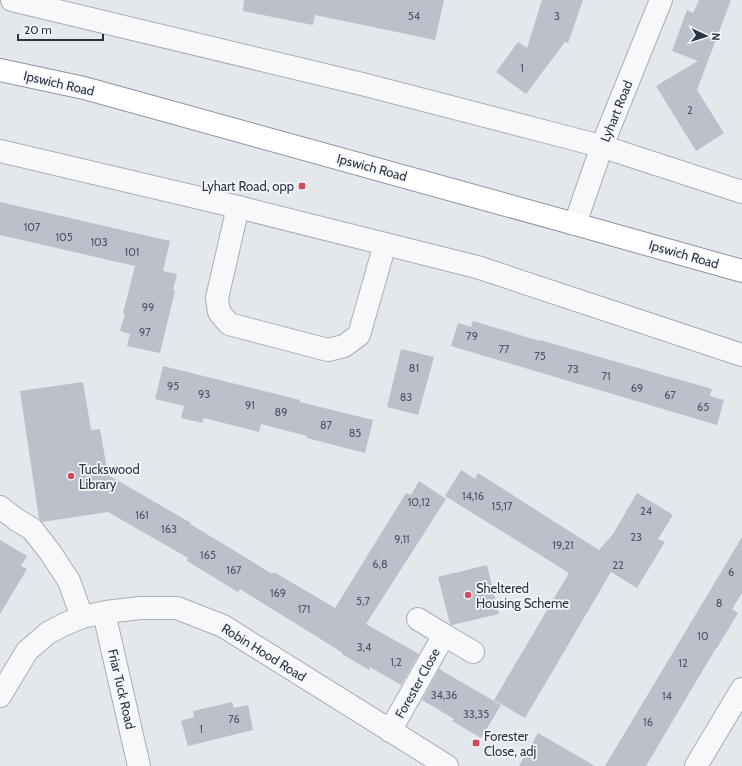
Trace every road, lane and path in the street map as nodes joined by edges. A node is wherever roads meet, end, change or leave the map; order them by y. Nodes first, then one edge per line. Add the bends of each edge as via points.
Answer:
1 (12, 0) edge
2 (662, 0) edge
3 (0, 70) edge
4 (602, 146) junction
5 (0, 151) edge
6 (742, 192) edge
7 (238, 207) junction
8 (575, 224) junction
9 (385, 244) junction
10 (742, 271) edge
11 (742, 355) edge
12 (0, 507) edge
13 (104, 613) junction
14 (82, 617) junction
15 (418, 619) dead end
16 (444, 635) junction
17 (473, 652) dead end
18 (742, 689) edge
19 (0, 696) edge
20 (390, 730) junction
21 (139, 766) edge
22 (447, 766) edge
23 (696, 766) edge

1 - 4 street via 362,84
2 - 4 street, Lyhart Road
3 - 8 highway, Ipswich Road via 84,88
4 - 6 street
4 - 8 street, Lyhart Road
5 - 7 street
7 - 9 street
7 - 9 street via 217,298 219,312 229,324 328,350 344,346 359,335
8 - 10 highway, Ipswich Road
9 - 11 street via 477,267
12 - 14 street via 32,529 50,552 69,581
13 - 14 street, Robin Hood Road
13 - 20 street, Robin Hood Road via 140,608 177,608 223,626
13 - 21 street, Friar Tuck Road
14 - 19 street, Robin Hood Road via 48,633 27,651
15 - 16 street, Forester Close
16 - 17 street, Forester Close
16 - 20 street, Forester Close
18 - 23 street
20 - 22 street, Robin Hood Road

